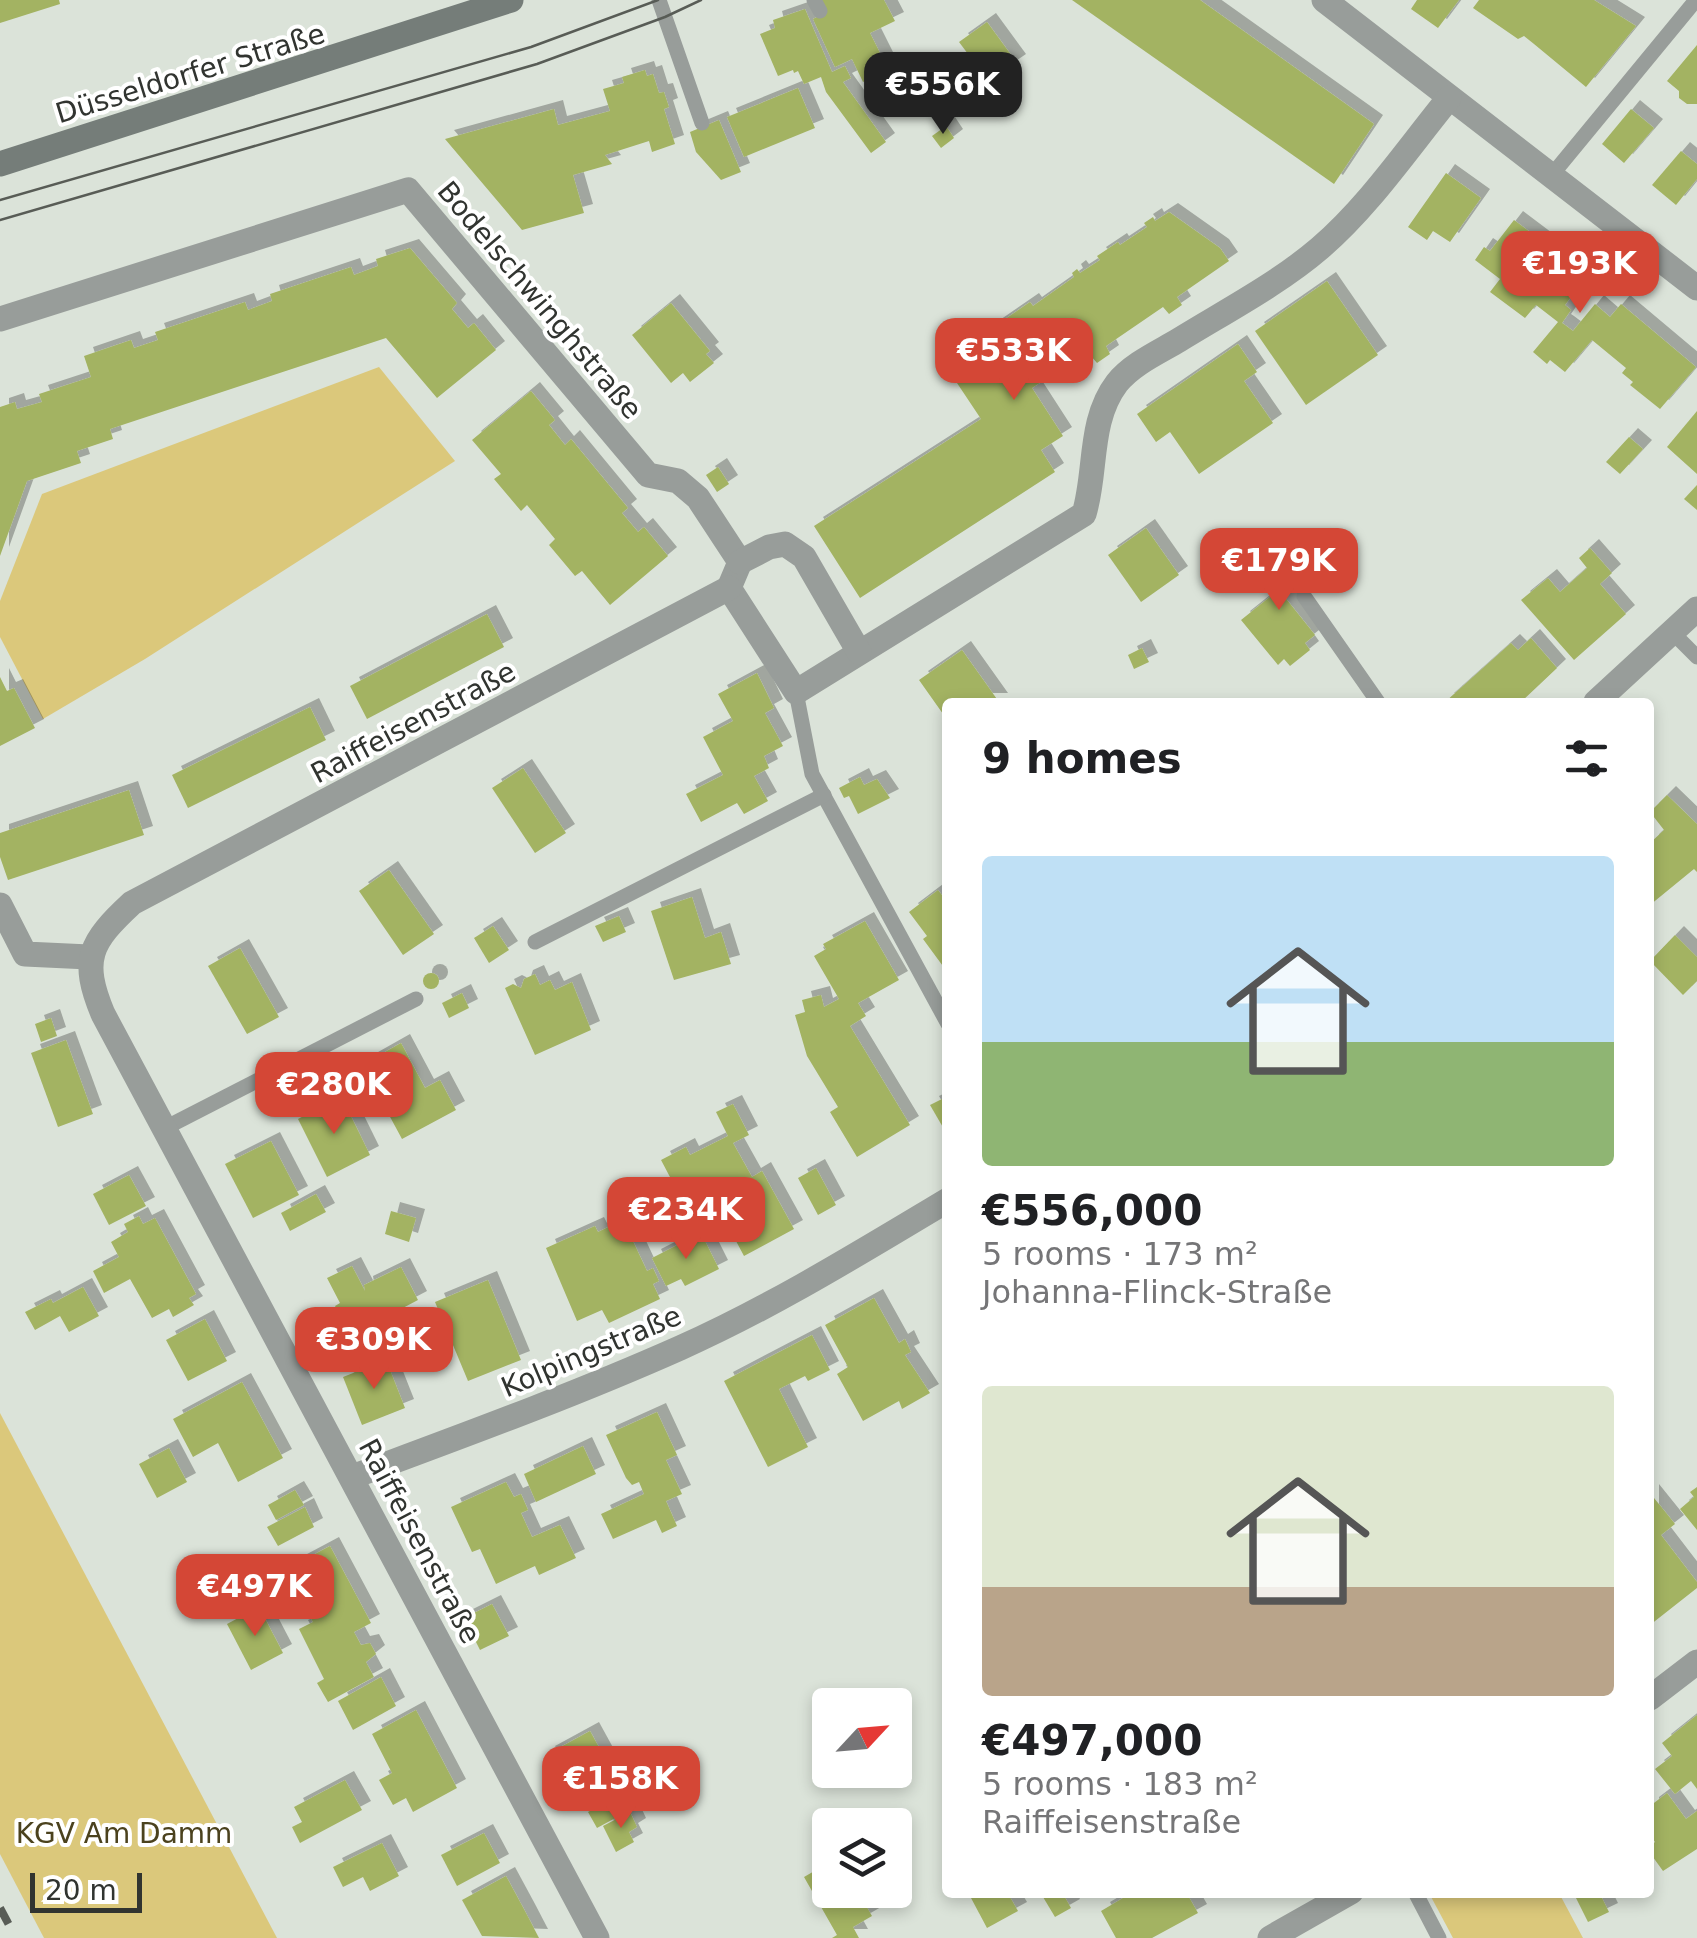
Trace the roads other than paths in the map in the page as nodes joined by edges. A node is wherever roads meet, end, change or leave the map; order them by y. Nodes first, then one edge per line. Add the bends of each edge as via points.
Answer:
1 (511, 0) edge
2 (659, 0) edge
3 (1324, 0) edge
4 (1696, 0) edge
5 (1449, 98) junction
6 (702, 123) dead end
7 (0, 164) edge
8 (1551, 176) junction
9 (1697, 288) edge
10 (0, 319) edge
11 (740, 562) junction
12 (729, 588) junction
13 (1304, 596) dead end
14 (1697, 609) edge
15 (1673, 633) junction
16 (859, 652) junction
17 (1697, 658) edge
18 (796, 692) junction
19 (1375, 698) edge
20 (1600, 698) edge
21 (824, 795) junction
22 (0, 906) edge
23 (535, 942) dead end
24 (89, 957) junction
25 (416, 999) dead end
26 (942, 1013) edge
27 (163, 1128) junction
28 (942, 1204) edge
29 (352, 1477) junction
30 (1697, 1662) edge
31 (1654, 1695) edge
32 (1340, 1898) edge
33 (1418, 1898) edge
34 (597, 1938) edge
35 (1270, 1938) edge
36 (1439, 1938) edge

1 - 7 main road, Düsseldorfer Straße
2 - 6 lane
3 - 5 street
4 - 8 lane
5 - 8 street
5 - 16 street via 1320,248 1117,383 1102,412 1084,514
8 - 9 street
10 - 11 street, Bodelschwinghstraße via 408,190 648,475 678,481 698,498
11 - 12 street
11 - 16 street via 785,544 804,557
12 - 18 street
12 - 24 street, Raiffeisenstraße via 132,903 104,929
13 - 19 lane
14 - 15 street
15 - 17 lane
15 - 20 street
16 - 18 street
18 - 21 lane via 806,755
21 - 23 lane
21 - 26 lane
22 - 24 street via 25,954
24 - 27 street, Raiffeisenstraße via 103,1014
25 - 27 lane
27 - 29 street, Raiffeisenstraße
28 - 29 street, Kolpingstraße via 683,1346
29 - 34 street, Raiffeisenstraße
30 - 31 street
32 - 35 street
33 - 36 lane

